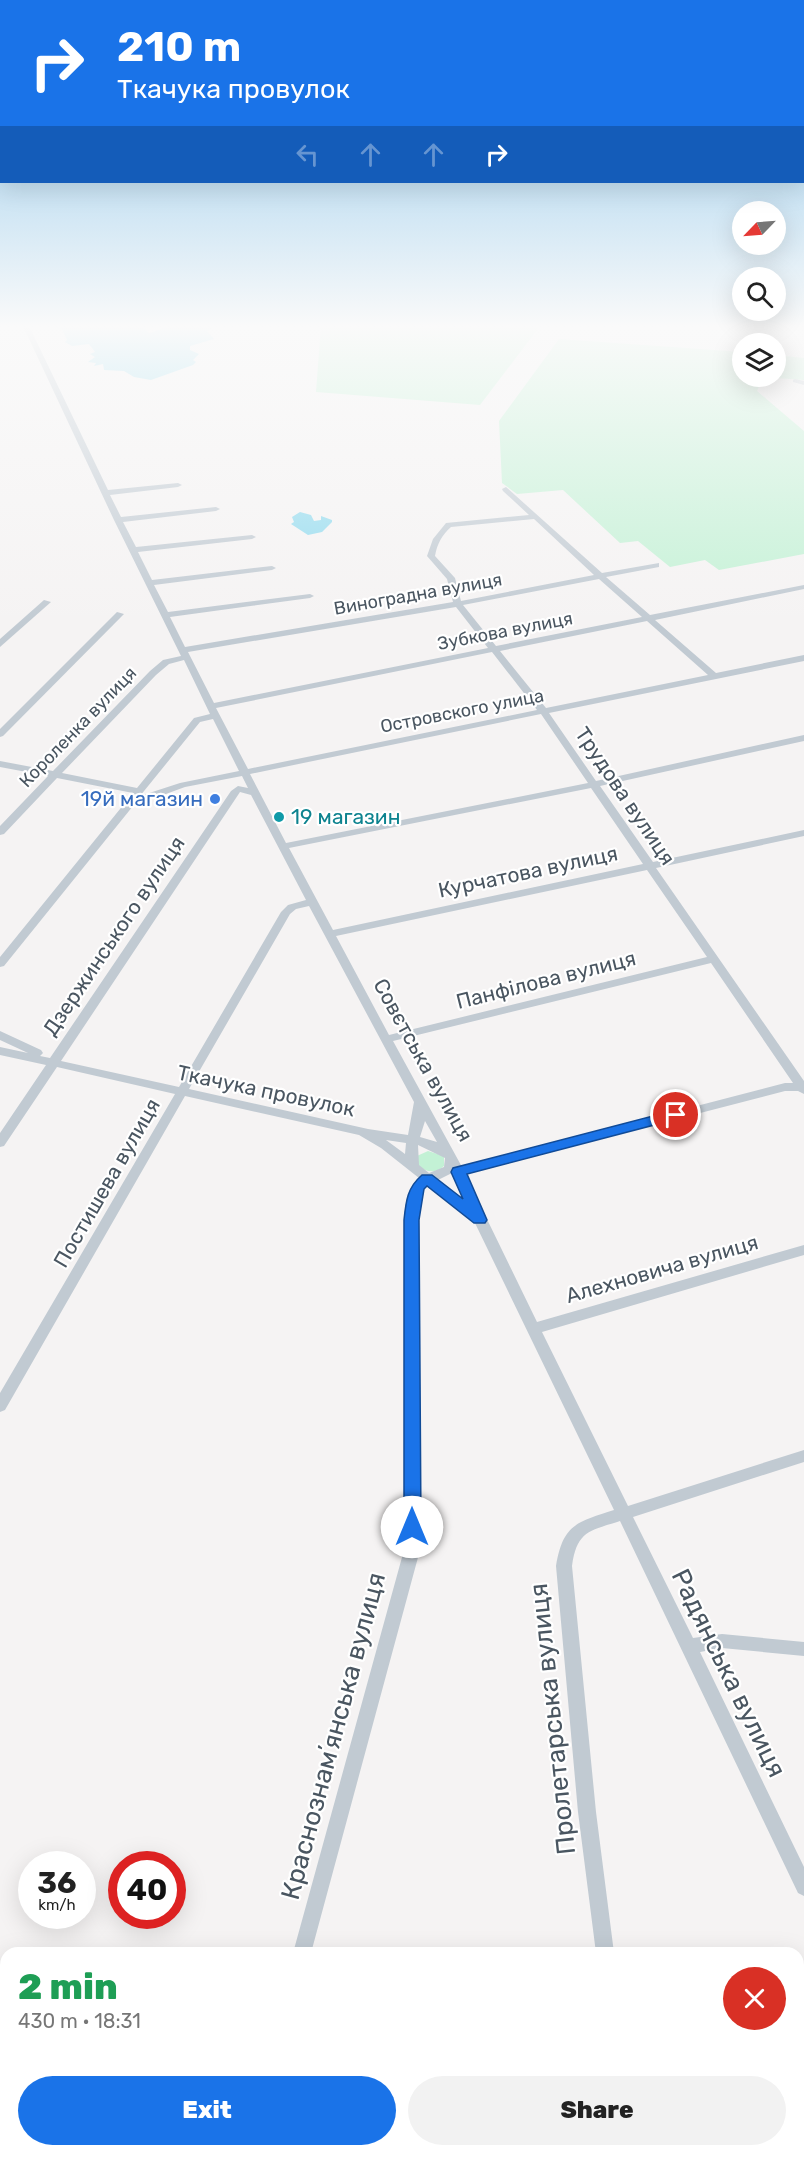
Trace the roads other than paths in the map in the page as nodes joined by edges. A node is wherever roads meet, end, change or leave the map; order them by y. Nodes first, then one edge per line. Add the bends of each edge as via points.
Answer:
1 (74, 427) edge
2 (178, 484) dead end
3 (507, 489) dead end
4 (105, 493) junction
5 (216, 509) dead end
6 (535, 517) junction
7 (118, 520) junction
8 (252, 537) dead end
9 (133, 550) junction
10 (656, 565) dead end
11 (272, 568) dead end
12 (600, 576) junction
13 (150, 583) junction
14 (804, 587) edge
15 (310, 596) dead end
16 (47, 602) dead end
17 (458, 604) junction
18 (120, 614) dead end
19 (166, 615) junction
20 (649, 619) junction
21 (0, 644) edge
22 (495, 649) junction
23 (185, 653) junction
24 (804, 658) edge
25 (714, 676) junction
26 (214, 710) junction
27 (544, 712) junction
28 (0, 734) edge
29 (804, 738) edge
30 (0, 764) edge
31 (282, 765) junction
32 (245, 772) junction
33 (53, 774) junction
34 (206, 780) junction
35 (595, 784) junction
36 (238, 789) junction
37 (139, 790) junction
38 (255, 793) junction
39 (128, 804) junction
40 (0, 832) edge
41 (804, 833) edge
42 (284, 846) junction
43 (650, 866) junction
44 (313, 901) junction
45 (331, 934) junction
46 (714, 959) junction
47 (0, 964) edge
48 (0, 1035) edge
49 (387, 1039) junction
50 (0, 1051) edge
51 (54, 1061) junction
52 (803, 1088) edge
53 (183, 1093) junction
54 (420, 1101) junction
55 (363, 1132) junction
56 (414, 1140) junction
57 (0, 1143) edge
58 (453, 1159) junction
59 (413, 1167) junction
60 (458, 1172) junction
61 (427, 1178) junction
62 (480, 1220) junction
63 (804, 1250) edge
64 (532, 1329) junction
65 (0, 1406) edge
66 (804, 1456) edge
67 (623, 1515) junction
68 (689, 1646) junction
69 (804, 1649) edge
70 (797, 1858) edge
71 (804, 1887) edge
72 (304, 1947) edge
73 (604, 1947) edge

1 - 4 street, Совєтська вулиця
2 - 4 street
3 - 6 street
4 - 7 street, Совєтська вулиця
5 - 7 street
6 - 12 street
6 - 17 street, Трудова вулиця via 458,523 445,528 431,548 431,556 452,579
7 - 9 street, Совєтська вулиця
8 - 9 street
9 - 13 street, Совєтська вулиця
10 - 12 street, Виноградна вулиця
11 - 13 street
12 - 17 street, Виноградна вулиця
12 - 20 street
13 - 19 street, Совєтська вулиця
14 - 20 street, Зубкова вулиця
15 - 19 street
16 - 21 street
17 - 22 street, Трудова вулиця
17 - 23 street, Виноградна вулиця
18 - 28 street
19 - 23 street, Совєтська вулиця
20 - 22 street, Зубкова вулиця
20 - 25 street
22 - 26 street, Зубкова вулиця
22 - 27 street, Трудова вулиця
23 - 26 street, Совєтська вулиця
23 - 33 street, Короленка вулиця via 153,673
24 - 25 street, Островского улица
25 - 27 street, Островского улица
26 - 32 street, Совєтська вулиця
26 - 37 street, Зубкова вулиця via 197,720
27 - 31 street, Островского улица
27 - 35 street, Трудова вулиця
29 - 35 street
30 - 33 street
31 - 32 street, Островского улица
31 - 38 street via 259,774
32 - 34 street, Островского улица
32 - 38 street, Совєтська вулиця
33 - 37 street
33 - 40 street, Короленка вулиця
34 - 36 street via 224,781
34 - 39 street, Островского улица
35 - 42 street
35 - 43 street, Трудова вулиця
36 - 38 street
36 - 51 street, Дзержинського вулиця
37 - 39 street, Зубкова вулиця
38 - 42 street, Совєтська вулиця
39 - 47 street, Зубкова вулиця
41 - 43 street, Курчатова вулиця
42 - 44 street, Совєтська вулиця
43 - 45 street, Курчатова вулиця
43 - 46 street, Трудова вулиця
44 - 45 street, Совєтська вулиця
44 - 53 street, Постишева вулиця via 286,912
45 - 49 street, Совєтська вулиця
46 - 49 street, Панфілова вулиця
46 - 52 street, Трудова вулиця
48 - 51 street
49 - 54 street, Совєтська вулиця
50 - 51 street
51 - 53 street, Ткачука провулок
51 - 57 street, Дзержинського вулиця
52 - 60 street via 785,1087
53 - 55 street, Ткачука провулок
53 - 65 street, Постишева вулиця
54 - 56 street
54 - 58 street, Совєтська вулиця
55 - 56 street
55 - 59 street, Ткачука провулок
56 - 58 street via 438,1147
56 - 59 street via 410,1158
58 - 60 street, Совєтська вулиця
58 - 61 street via 447,1172
59 - 61 street, Ткачука провулок
60 - 62 street, Совєтська вулиця
61 - 62 street, Ткачука провулок
61 - 72 street, Краснознамʼянська вулиця via 418,1186 411,1220 412,1550
62 - 64 street, Совєтська вулиця
63 - 64 street, Алехновича вулиця
64 - 67 street, Совєтська вулиця
66 - 67 street
67 - 68 street, Радянська вулиця
67 - 73 street, Пролетарська вулиця via 571,1536 564,1566
68 - 69 street via 722,1641
68 - 70 street, Радянська вулиця
70 - 71 street, Радянська вулиця

